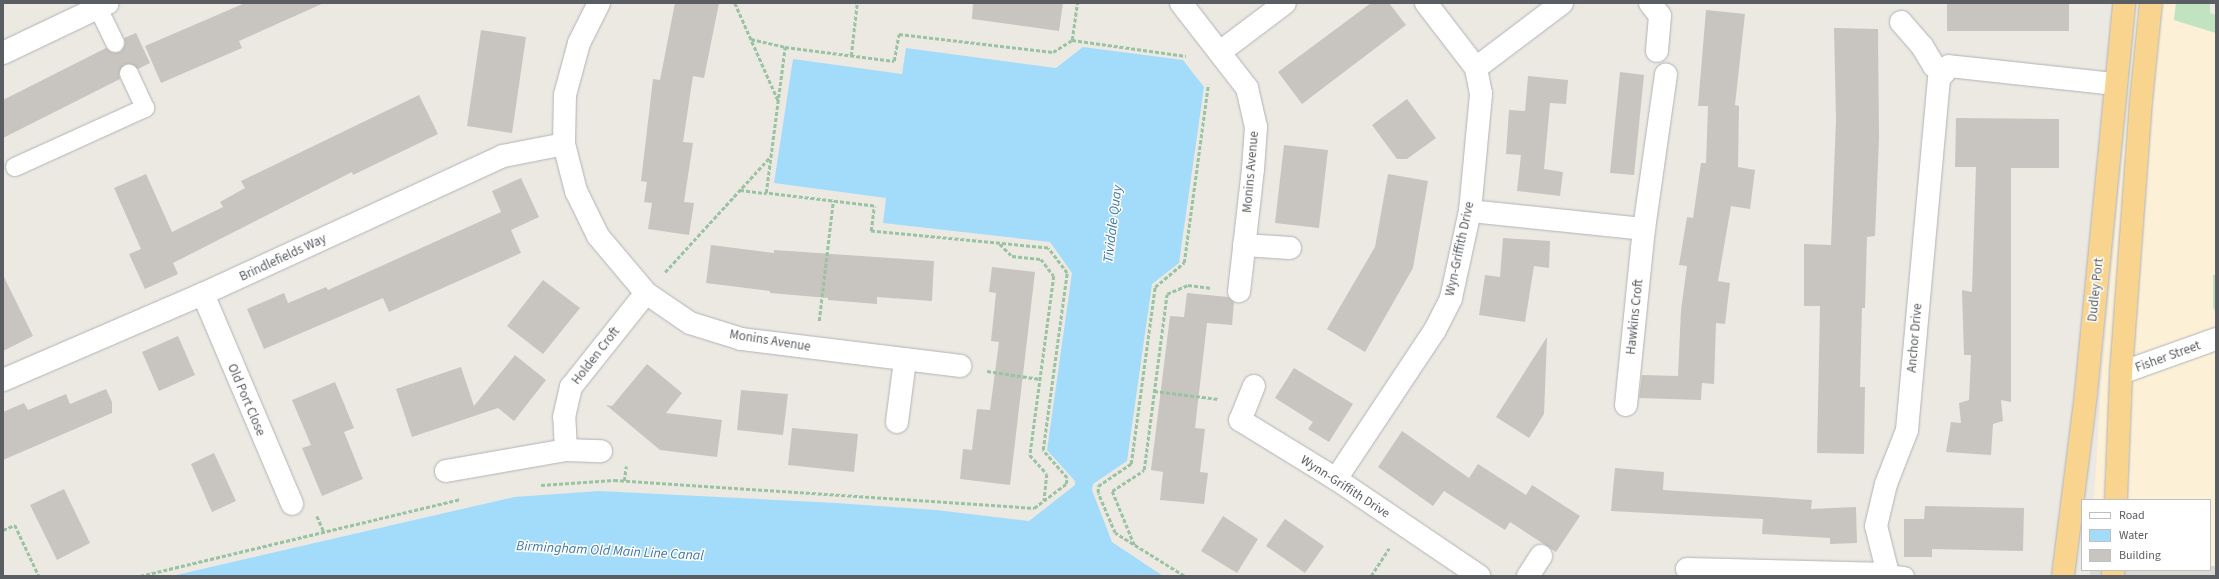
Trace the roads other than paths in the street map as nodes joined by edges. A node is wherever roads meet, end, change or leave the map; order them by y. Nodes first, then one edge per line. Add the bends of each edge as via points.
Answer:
1 (599, 3) edge
2 (1182, 3) edge
3 (1285, 3) edge
4 (1426, 3) edge
5 (1562, 3) edge
6 (1650, 3) edge
7 (2124, 3) edge
8 (2137, 3) edge
9 (2151, 3) edge
10 (103, 5) edge
11 (1901, 22) dead end
12 (115, 43) dead end
13 (4, 51) edge
14 (1657, 51) dead end
15 (1220, 52) junction
16 (1476, 68) junction
17 (1944, 73) junction
18 (129, 74) dead end
19 (1666, 74) dead end
20 (2116, 84) junction
21 (2140, 114) junction
22 (564, 144) junction
23 (15, 168) dead end
24 (1470, 212) junction
25 (1644, 229) junction
26 (1244, 246) junction
27 (1290, 248) dead end
28 (1238, 291) road end
29 (646, 293) junction
30 (203, 294) junction
31 (2216, 339) edge
32 (2091, 343) junction
33 (905, 360) junction
34 (960, 366) road end
35 (2121, 373) junction
36 (3, 380) edge
37 (1250, 394) road end
38 (1626, 405) dead end
39 (897, 422) dead end
40 (2080, 443) junction
41 (566, 450) junction
42 (601, 451) dead end
43 (446, 471) dead end
44 (1336, 479) junction
45 (2116, 499) edge
46 (292, 504) dead end
47 (1541, 556) dead end
48 (1686, 569) dead end
49 (1758, 573) edge
50 (1885, 575) edge
51 (1479, 576) edge
52 (1528, 576) edge
53 (2063, 576) edge

1 - 22 street, Monins Avenue via 579,43 565,95
2 - 15 street, Monins Avenue
3 - 15 street
4 - 16 street, Wyn-Griffith Drive
5 - 16 street
6 - 14 street via 1660,16
7 - 20 highway, Dudley Port
8 - 20 highway via 2129,78
9 - 21 highway
10 - 12 lane
10 - 13 street
11 - 17 street via 1922,46 1934,66
15 - 26 street, Monins Avenue via 1247,88 1256,127
16 - 24 street, Wyn-Griffith Drive via 1481,94
17 - 20 street via 1949,66
17 - 50 street, Anchor Drive via 1939,79 1907,430 1886,484 1876,526
18 - 23 lane via 145,108
19 - 25 street, Hawkins Croft
20 - 21 highway
20 - 32 highway, Dudley Port
21 - 35 highway
22 - 29 street, Monins Avenue via 576,191 598,236
22 - 30 street, Brindlefields Way via 503,156
24 - 25 street
24 - 44 street, Wyn-Griffith Drive via 1451,298 1435,330
25 - 38 street, Hawkins Croft
26 - 27 street
26 - 28 street, Monins Avenue
29 - 33 street, Monins Avenue via 690,323 741,339
29 - 41 street, Holden Croft via 572,387 564,417
30 - 36 street, Brindlefields Way
30 - 46 street, Old Port Close
31 - 35 street, Fisher Street
32 - 35 highway via 2104,363
32 - 40 highway, Dudley Port
33 - 34 street, Monins Avenue
33 - 39 street
35 - 40 highway via 2101,385 2098,416
35 - 45 highway
37 - 44 street, Wynn-Griffith Drive via 1240,420
40 - 53 highway, Dudley Port
41 - 42 street
41 - 43 street
44 - 51 street, Wynn-Griffith Drive
47 - 52 street
48 - 49 street, Anchor Drive
49 - 50 street, Anchor Drive

